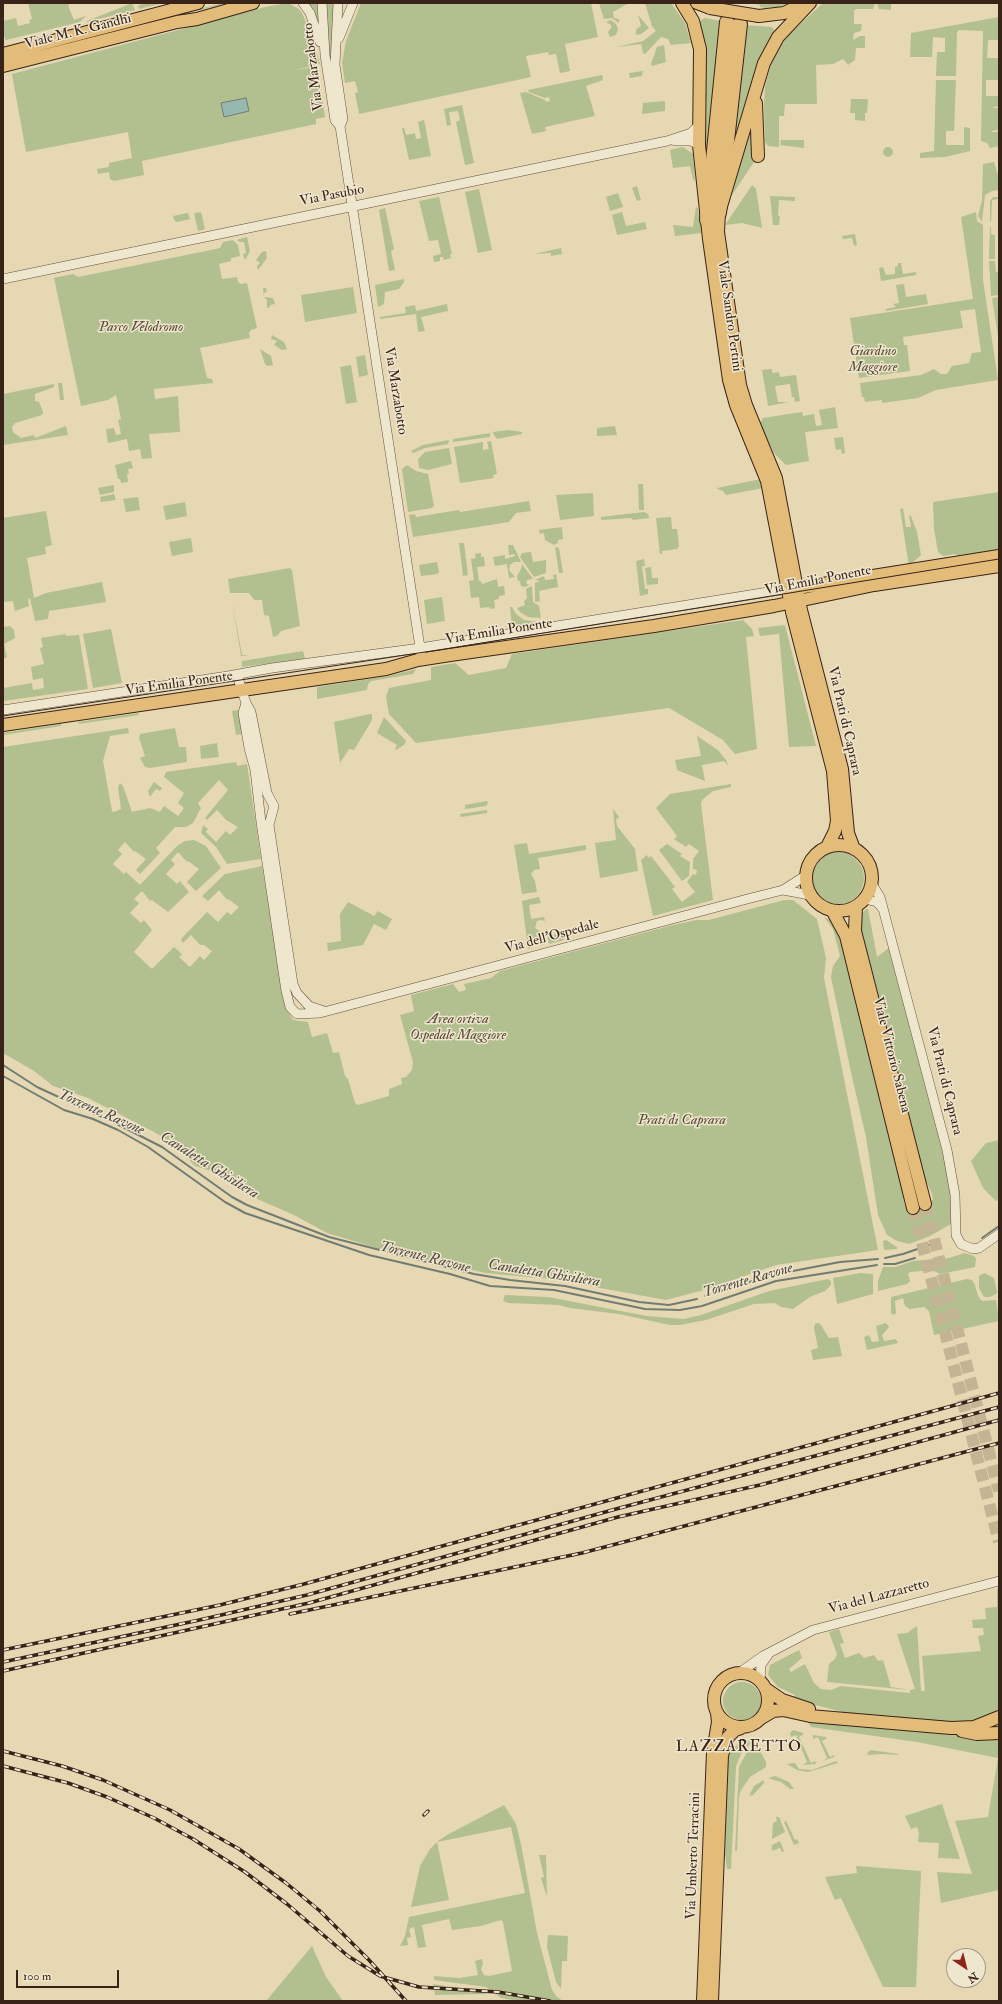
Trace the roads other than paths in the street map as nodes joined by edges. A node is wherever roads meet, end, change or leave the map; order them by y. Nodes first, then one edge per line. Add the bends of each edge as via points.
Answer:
1 (198, 3) edge
2 (253, 3) edge
3 (303, 3) edge
4 (322, 3) edge
5 (338, 3) edge
6 (354, 3) edge
7 (682, 3) edge
8 (697, 3) edge
9 (806, 3) edge
10 (810, 3) edge
11 (734, 23) tunnel mouth
12 (336, 47) junction
13 (3, 54) edge
14 (325, 55) junction
15 (3, 66) edge
16 (756, 91) junction
17 (340, 126) junction
18 (698, 126) junction
19 (667, 141) junction
20 (699, 146) junction
21 (758, 156) dead end
22 (352, 206) junction
23 (713, 216) junction
24 (3, 278) edge
25 (999, 556) edge
26 (999, 566) edge
27 (793, 595) junction
28 (421, 654) junction
29 (237, 675) junction
30 (243, 690) junction
31 (246, 703) junction
32 (3, 710) edge
33 (3, 725) edge
34 (265, 822) junction
35 (827, 847) junction
36 (854, 849) junction
37 (806, 876) junction
38 (872, 884) junction
39 (783, 890) junction
40 (810, 895) junction
41 (860, 903) junction
42 (884, 910) junction
43 (833, 912) junction
44 (307, 1010) junction
45 (925, 1204) tunnel mouth
46 (913, 1208) tunnel mouth
47 (999, 1234) edge
48 (999, 1580) edge
49 (770, 1652) junction
50 (739, 1673) junction
51 (763, 1685) junction
52 (717, 1713) junction
53 (763, 1717) junction
54 (833, 1717) junction
55 (999, 1717) edge
56 (741, 1728) junction
57 (951, 1728) junction
58 (999, 1732) edge
59 (703, 2001) edge
60 (712, 2001) edge

1 - 13 main road, Viale M. K. Gandhi
2 - 15 main road, Viale M. K. Gandhi
3 - 14 street via 310,13
4 - 14 street, Via Marzabotto
5 - 12 street, Via Marzabotto
6 - 12 street
7 - 18 main road, Viale Sandro Pertini via 693,21 700,42
8 - 9 main road, bridge via 710,8 759,16 784,13
10 - 16 main road via 774,42 764,63
11 - 23 highway, Viale Sandro Pertini
12 - 17 street, Via Marzabotto via 336,71 343,119
14 - 17 street, Via Marzabotto via 335,120
16 - 21 main road
16 - 23 main road
17 - 22 street, Via Marzabotto
18 - 19 street, Via Pasubio via 691,133
18 - 20 main road, Viale Sandro Pertini
19 - 20 street, Via Pasubio via 689,141
19 - 22 street, Via Pasubio
20 - 23 main road, Viale Sandro Pertini
22 - 24 street, Via Pasubio
22 - 28 street, Via Marzabotto
23 - 27 main road, Viale Sandro Pertini via 740,385 776,478
25 - 27 main road, Via Emilia Ponente
26 - 27 main road, Via Emilia Ponente
27 - 28 main road, Via Emilia Ponente via 654,626
27 - 35 main road, Via Prati di Caprara via 833,771 837,821
27 - 36 main road, Via Prati di Caprara via 842,769 848,833
28 - 29 street, Via Emilia Ponente via 272,668
28 - 30 main road, Via Emilia Ponente via 386,669
29 - 30 street
29 - 32 street, Via Emilia Ponente
30 - 31 street
30 - 33 main road, Via Emilia Ponente
31 - 34 street via 244,713 249,748
31 - 34 street via 251,712 267,793 273,803
34 - 44 street via 292,979
34 - 44 street, Via dell'Ospedale via 276,922 289,1004 294,1012
35 - 36 main road via 836,844
35 - 37 main road via 812,860
36 - 38 main road via 866,858
37 - 39 street, Via dell'Ospedale
37 - 40 main road
38 - 41 main road
38 - 42 street, Via Prati di Caprara
39 - 40 street, Via dell'Ospedale
39 - 44 street, Via dell'Ospedale via 328,1011
40 - 43 main road via 820,906
41 - 42 street via 877,902
41 - 43 main road via 847,911
41 - 45 main road, Viale Vittorio Sabena via 854,931
42 - 47 street, Via Prati di Caprara via 951,1169 955,1195 956,1235 964,1246 976,1249
43 - 46 main road, Viale Vittorio Sabena via 846,936
48 - 49 street, Via del Lazzaretto via 813,1630
49 - 50 street, Via del Lazzaretto
49 - 51 street via 761,1665
50 - 51 main road via 751,1675
50 - 52 main road via 725,1679 718,1686 714,1700
51 - 53 main road via 768,1702
51 - 54 main road via 782,1700
52 - 56 main road via 727,1724
52 - 59 main road, Via Umberto Terracini via 713,1752
53 - 54 main road via 781,1710 810,1716
53 - 56 main road via 754,1724
54 - 57 main road
55 - 57 main road via 974,1727
56 - 60 main road, Via Umberto Terracini via 728,1737 722,1755
57 - 58 main road via 977,1734

